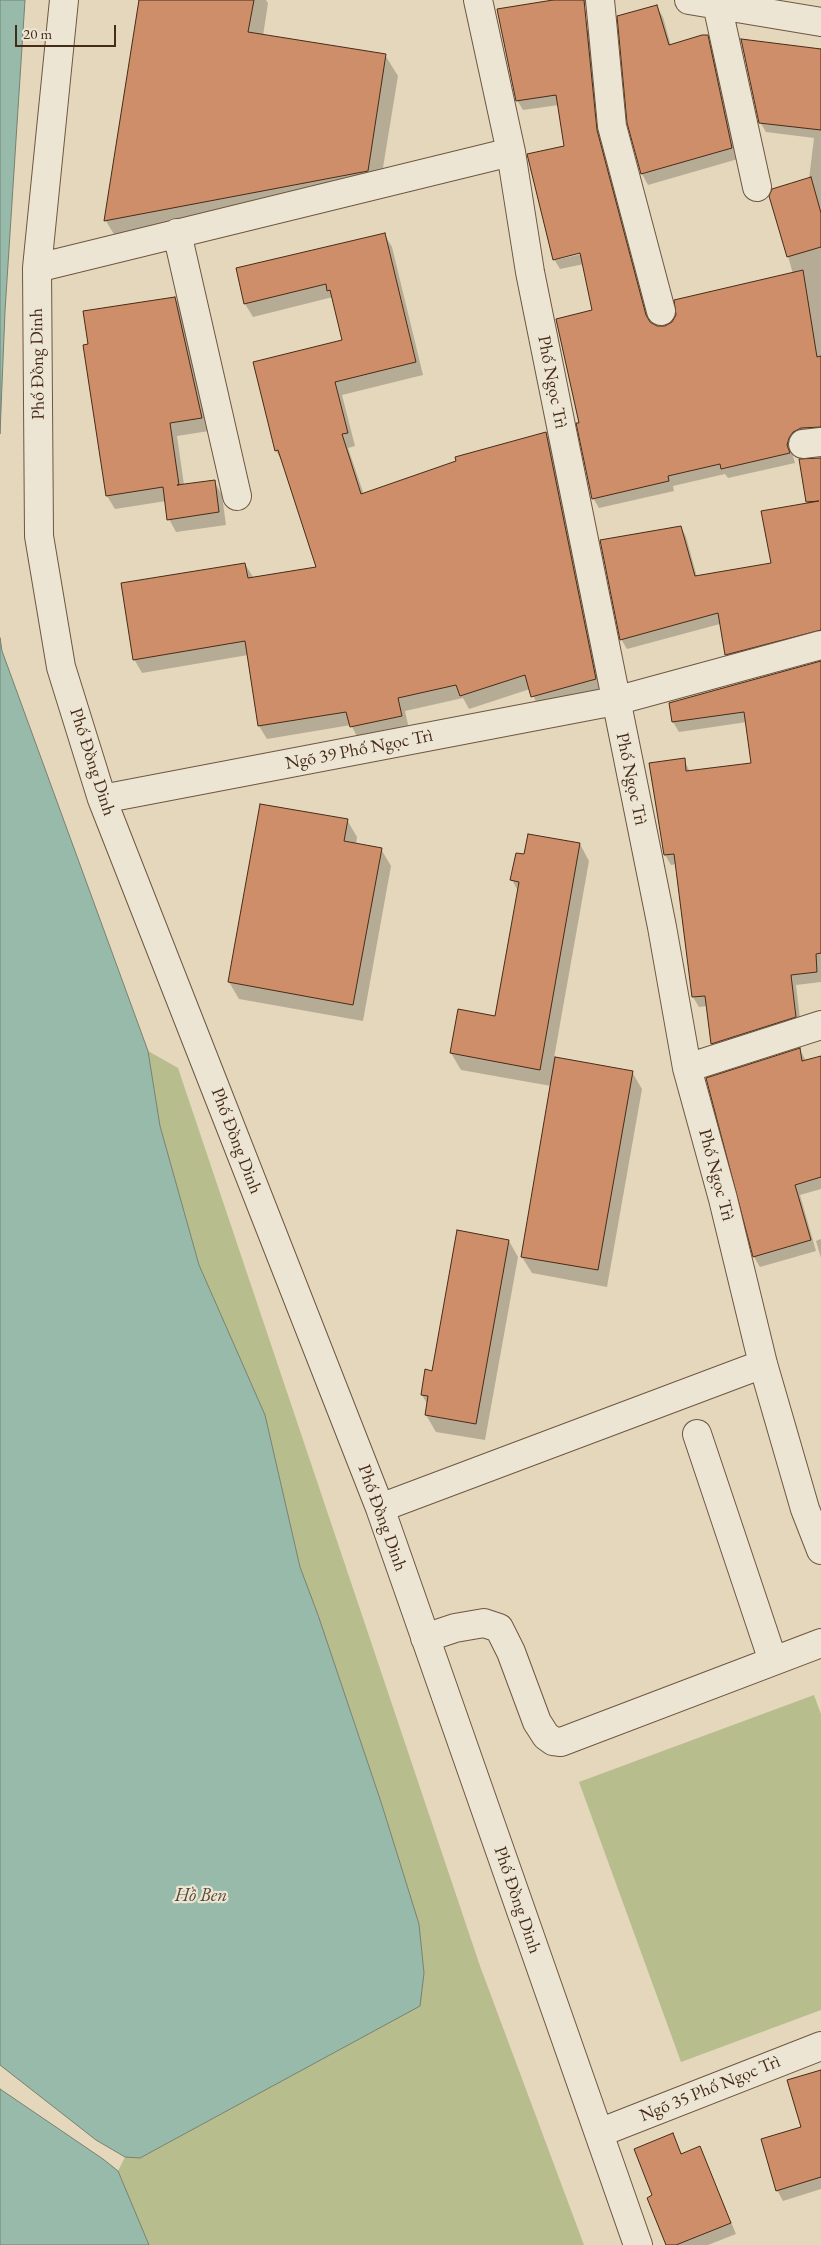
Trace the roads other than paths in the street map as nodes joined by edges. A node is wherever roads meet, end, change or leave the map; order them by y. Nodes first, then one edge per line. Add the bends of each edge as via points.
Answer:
1 (64, 0) edge
2 (478, 0) edge
3 (600, 0) edge
4 (689, 0) edge
5 (716, 4) junction
6 (821, 22) edge
7 (511, 152) junction
8 (757, 187) dead end
9 (177, 233) junction
10 (37, 268) junction
11 (661, 311) dead end
12 (237, 496) dead end
13 (821, 645) edge
14 (615, 701) junction
15 (102, 799) junction
16 (821, 1025) edge
17 (687, 1068) junction
18 (763, 1364) junction
19 (697, 1434) dead end
20 (813, 1505) edge
21 (380, 1508) junction
22 (821, 1550) edge
23 (426, 1638) junction
24 (821, 1643) edge
25 (773, 1661) junction
26 (821, 2046) edge
27 (599, 2133) junction
28 (638, 2245) edge

1 - 10 street, Phố Đồng Dinh
2 - 7 street, Phố Ngọc Trì
3 - 11 street via 612,126
4 - 5 street
5 - 6 street
5 - 8 street
7 - 9 street
7 - 14 street, Phố Ngọc Trì via 530,272
9 - 10 street
9 - 12 street
10 - 15 street, Phố Đồng Dinh via 39,536 62,667
13 - 14 street, Ngõ 39 Phố Ngọc Trì
14 - 15 street, Ngõ 39 Phố Ngọc Trì
14 - 17 street, Phố Ngọc Trì via 662,927
15 - 21 street, Phố Đồng Dinh
16 - 17 street
17 - 18 street, Phố Ngọc Trì
18 - 20 street, Phố Ngọc Trì
18 - 21 street
19 - 25 street
20 - 22 street, Phố Ngọc Trì
21 - 23 street, Phố Đồng Dinh
23 - 25 street via 484,1623 499,1628 537,1722 546,1736 561,1742
23 - 27 street, Phố Đồng Dinh
24 - 25 street
26 - 27 street, Ngõ 35 Phố Ngọc Trì
27 - 28 street, Phố Đồng Dinh

